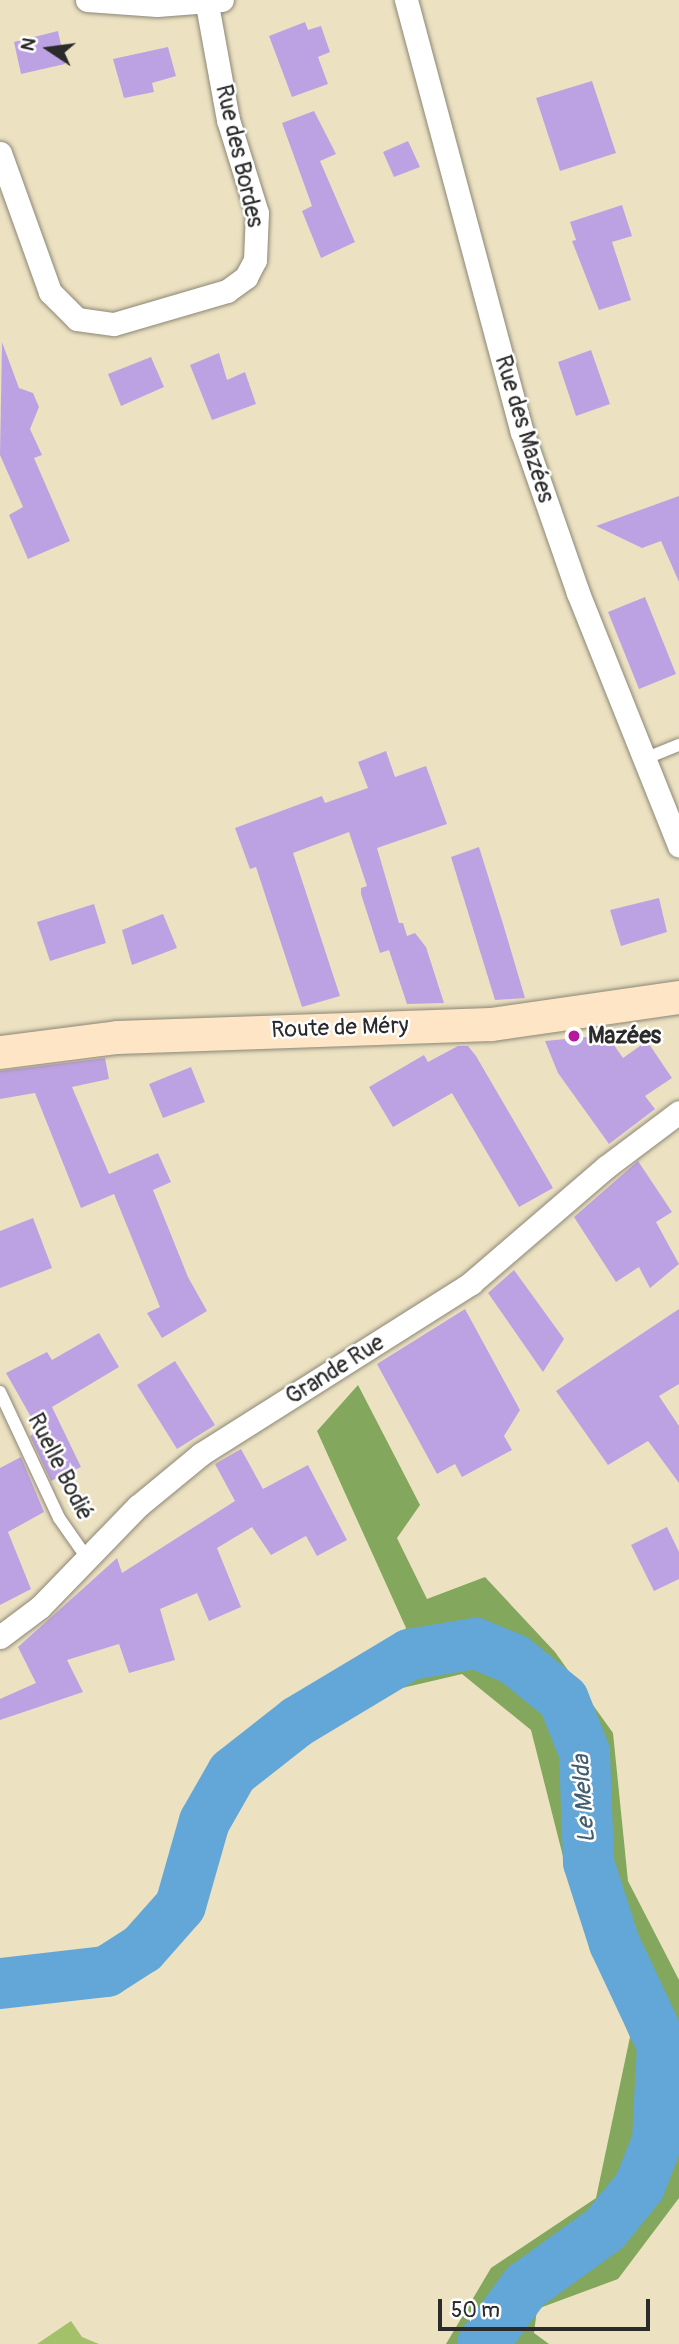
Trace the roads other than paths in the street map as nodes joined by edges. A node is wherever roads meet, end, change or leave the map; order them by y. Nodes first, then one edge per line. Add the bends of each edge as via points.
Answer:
1 (88, 0) edge
2 (406, 0) edge
3 (214, 2) edge
4 (0, 153) edge
5 (679, 745) edge
6 (644, 760) junction
7 (679, 846) edge
8 (679, 997) edge
9 (0, 1052) edge
10 (679, 1112) edge
11 (0, 1392) edge
12 (87, 1559) junction
13 (0, 1637) edge

1 - 3 street
2 - 6 street, Rue des Mazées via 522,432 578,593
3 - 4 street, Rue des Bordes via 228,120 257,213 256,260 246,277 227,291 114,324 77,319 50,292
5 - 6 lane
6 - 7 street, Rue des Mazées
8 - 9 main road, Route de Méry via 491,1024 117,1037
10 - 12 street, Grande Rue via 606,1167 471,1283 201,1454 138,1506
11 - 12 lane, Ruelle Bodié via 59,1518
12 - 13 street, Grande Rue via 40,1607

